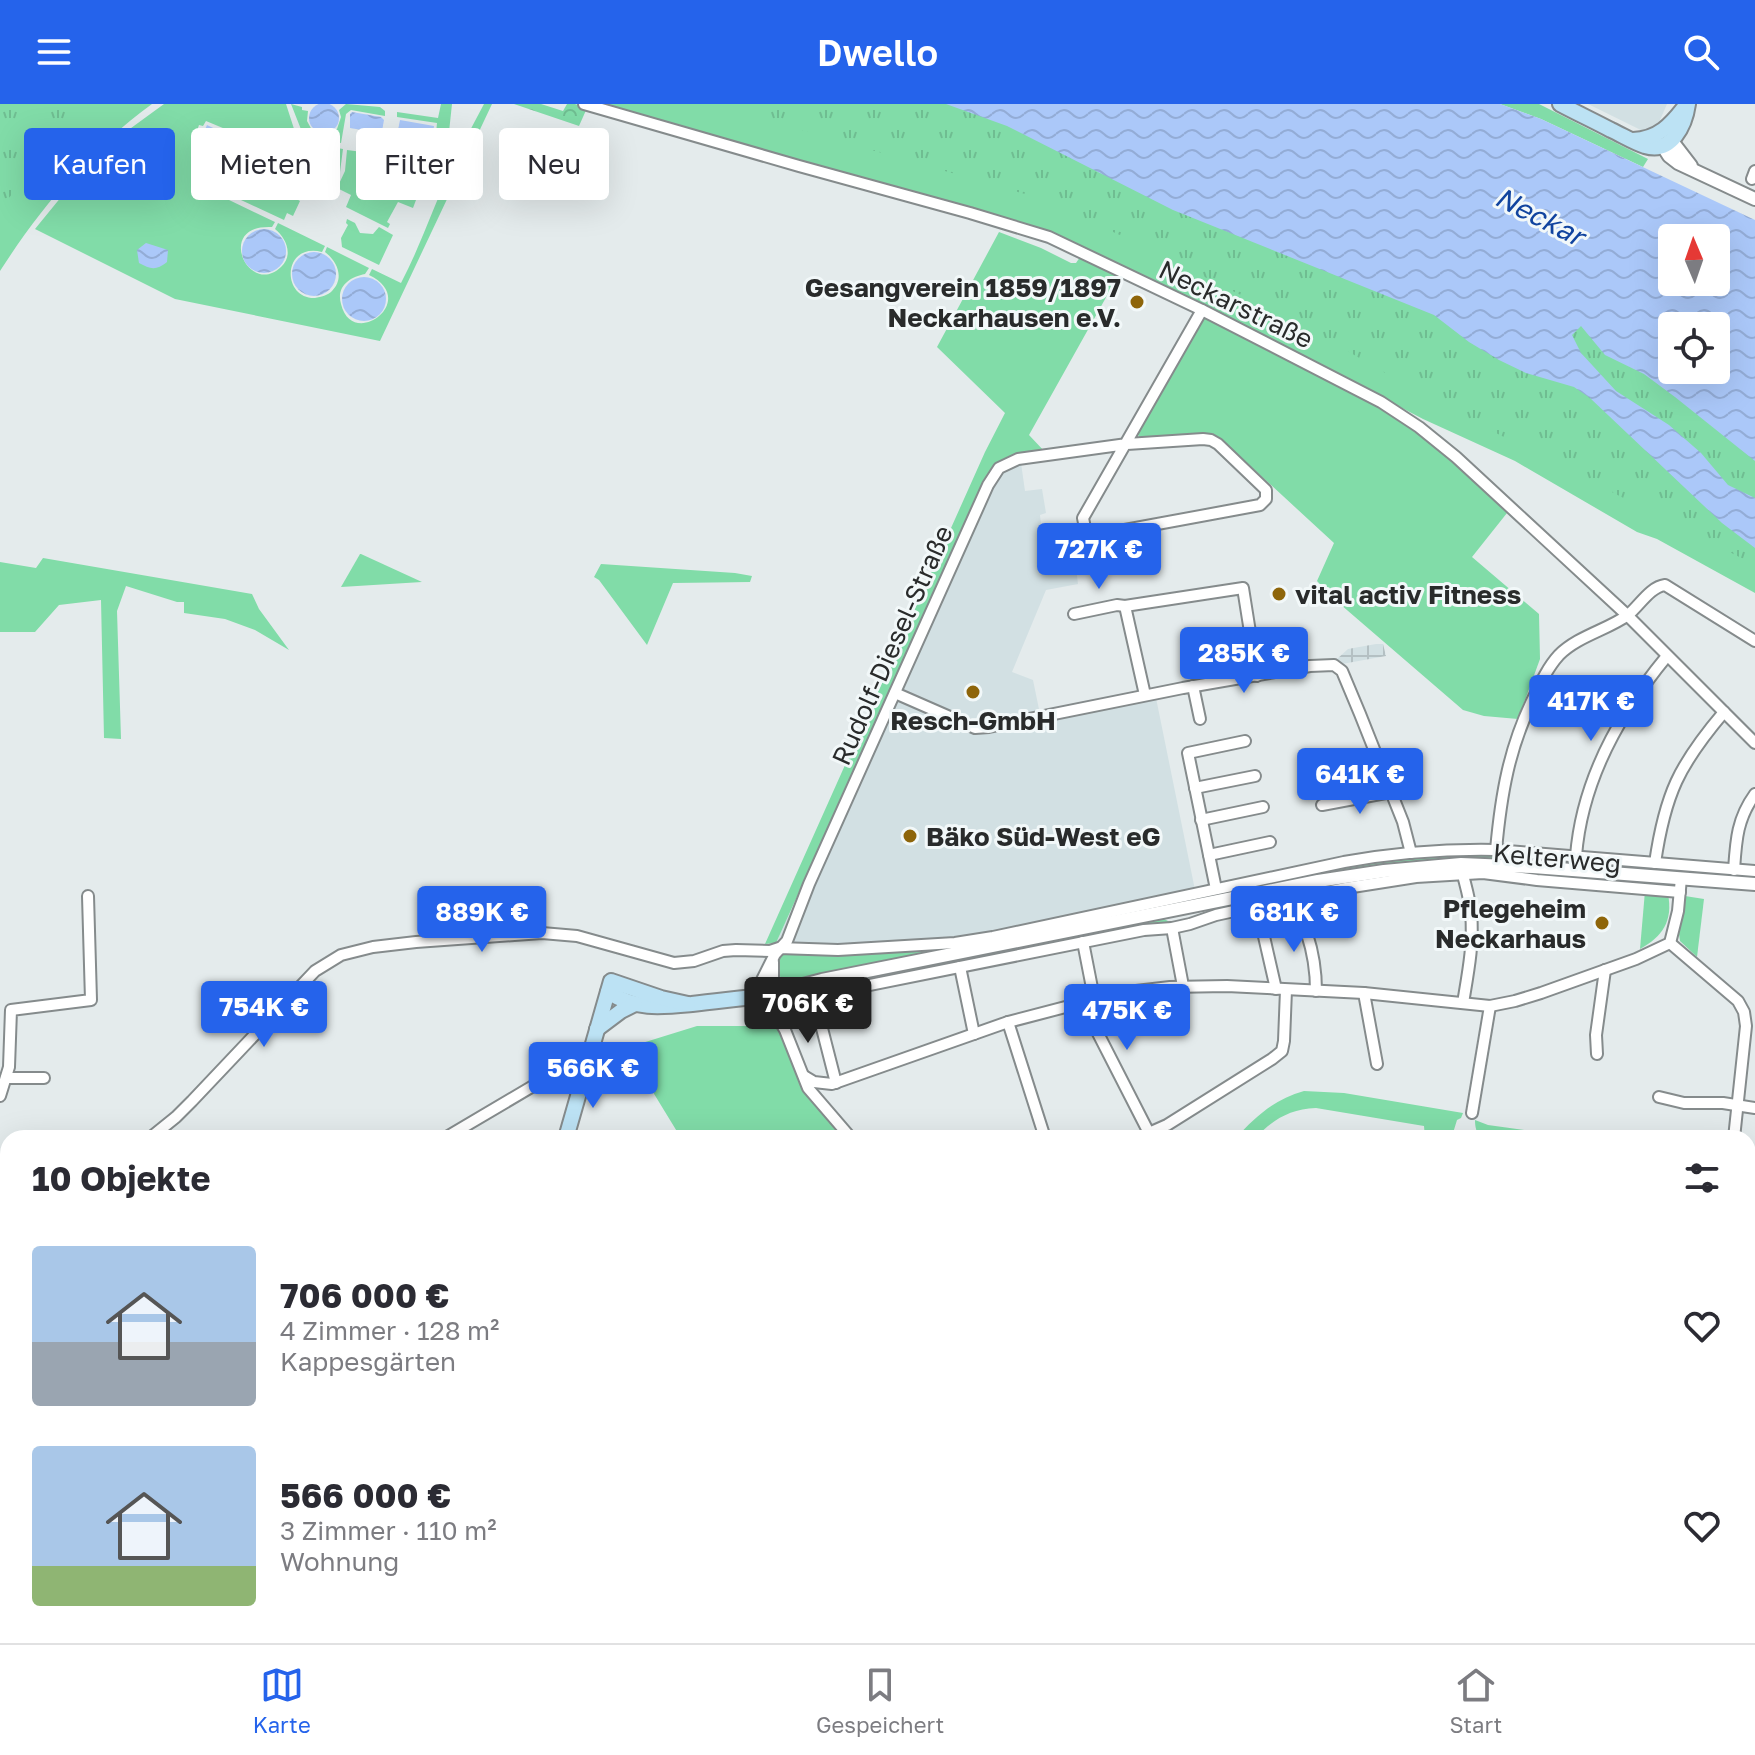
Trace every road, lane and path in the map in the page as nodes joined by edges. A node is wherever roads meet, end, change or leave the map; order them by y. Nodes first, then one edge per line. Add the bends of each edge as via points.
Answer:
1 (584, 104) edge
2 (1560, 104) edge
3 (1688, 104) edge
4 (1665, 139) junction
5 (1755, 199) edge
6 (1202, 310) junction
7 (1127, 444) junction
8 (1125, 606) junction
9 (1074, 614) dead end
10 (1627, 615) junction
11 (1755, 641) edge
12 (1667, 656) junction
13 (1257, 676) junction
14 (1193, 686) junction
15 (895, 693) junction
16 (1145, 695) junction
17 (1724, 712) junction
18 (1200, 719) dead end
19 (1245, 741) dead end
20 (1755, 743) edge
21 (1255, 776) dead end
22 (1195, 788) junction
23 (1391, 792) junction
24 (1755, 794) edge
25 (1322, 805) dead end
26 (1263, 807) dead end
27 (1201, 820) junction
28 (1270, 842) dead end
29 (1496, 850) junction
30 (1411, 853) junction
31 (1209, 855) junction
32 (1576, 856) junction
33 (1655, 863) junction
34 (1734, 870) junction
35 (1755, 871) edge
36 (1463, 875) junction
37 (1681, 878) junction
38 (1755, 884) edge
39 (1216, 889) junction
40 (1680, 892) junction
41 (88, 896) dead end
42 (1291, 899) junction
43 (1257, 906) junction
44 (1172, 928) junction
45 (1083, 942) junction
46 (1670, 943) junction
47 (779, 948) junction
48 (773, 960) junction
49 (960, 967) junction
50 (1605, 970) junction
51 (609, 986) junction
52 (1183, 986) junction
53 (1281, 990) junction
54 (1316, 991) junction
55 (777, 992) junction
56 (1364, 993) junction
57 (761, 996) junction
58 (814, 997) junction
59 (1094, 998) junction
60 (800, 999) dead end
61 (1082, 1002) junction
62 (1463, 1003) junction
63 (635, 1004) junction
64 (688, 1004) junction
65 (1490, 1006) junction
66 (1750, 1011) edge
67 (1008, 1022) junction
68 (596, 1030) junction
69 (785, 1030) junction
70 (974, 1034) junction
71 (1597, 1054) dead end
72 (572, 1063) dead end
73 (1377, 1064) dead end
74 (804, 1076) junction
75 (6, 1078) junction
76 (44, 1078) dead end
77 (834, 1084) junction
78 (0, 1096) edge
79 (1659, 1097) dead end
80 (1737, 1106) junction
81 (1755, 1108) edge
82 (826, 1110) junction
83 (1472, 1113) dead end
84 (160, 1130) edge
85 (459, 1130) edge
86 (568, 1130) edge
87 (844, 1130) edge
88 (1042, 1130) edge
89 (1147, 1130) edge
90 (1159, 1130) edge
91 (1735, 1130) edge

1 - 6 street, Neckarstraße via 1049,237
2 - 4 main road via 1632,140
3 - 4 main road via 1677,136
4 - 5 street via 1693,169
6 - 7 street
6 - 10 street, Neckarstraße via 1419,427
7 - 7 street via 1083,518 1090,534 1260,505 1266,499 1259,482 1211,440
7 - 15 street, Rudolf-Diesel-Straße via 1018,459 999,468
8 - 9 street
8 - 13 street via 1243,588
8 - 16 street
10 - 11 street via 1665,585
10 - 12 street, Neckarstraße
10 - 29 street via 1572,645 1546,671 1509,763
12 - 17 street, Neckarstraße
12 - 32 street via 1625,712 1593,778 1578,828
13 - 14 street
13 - 23 street via 1310,666 1338,667
14 - 16 street
14 - 18 street
15 - 16 street via 975,728
15 - 47 street, Rudolf-Diesel-Straße via 787,941
17 - 20 street, Neckarstraße
17 - 33 street via 1680,771 1664,812
19 - 22 street via 1188,753
21 - 22 street
22 - 27 street
23 - 25 street
23 - 30 street
24 - 34 street via 1739,826
26 - 27 street
27 - 31 street
28 - 31 street
29 - 30 street
29 - 32 street
30 - 39 street
31 - 39 street
32 - 33 street
33 - 34 street
34 - 35 street
36 - 40 street, Kelterweg
36 - 42 street via 1416,877
36 - 62 street, Kelterweg via 1472,929
37 - 38 street
37 - 40 street
37 - 55 street via 1496,865 1384,871
39 - 47 street via 955,943
40 - 46 street
41 - 75 street via 91,1000 11,1010
42 - 43 street
42 - 54 street via 1307,934
43 - 44 street
43 - 53 street
44 - 45 street
44 - 52 street
45 - 49 street
45 - 59 street
46 - 50 street
46 - 66 street
47 - 48 street, Rudolf-Diesel-Straße
47 - 84 street via 723,951 674,963 562,933 534,933 416,942 341,955 315,971
48 - 55 street
48 - 57 street, Rudolf-Diesel-Straße via 761,982
49 - 58 street
49 - 70 street
50 - 65 street
50 - 71 street
51 - 63 main road via 620,999
51 - 64 main road
51 - 68 main road
52 - 53 street
52 - 59 street
53 - 54 street
53 - 90 street via 1282,1051
54 - 56 street
55 - 57 street
55 - 69 street
56 - 62 street
56 - 73 street
57 - 64 main road
57 - 69 street
58 - 60 street
58 - 77 street
59 - 61 street
61 - 67 street
61 - 89 street
62 - 65 street
63 - 64 main road
63 - 68 main road
65 - 83 street
66 - 80 street
67 - 70 street
67 - 88 street
68 - 86 main road
69 - 74 street
70 - 77 street
72 - 85 street
74 - 77 street
74 - 82 street
75 - 76 street
75 - 78 street
77 - 82 street
79 - 80 street
80 - 81 street
80 - 91 street
82 - 87 street

